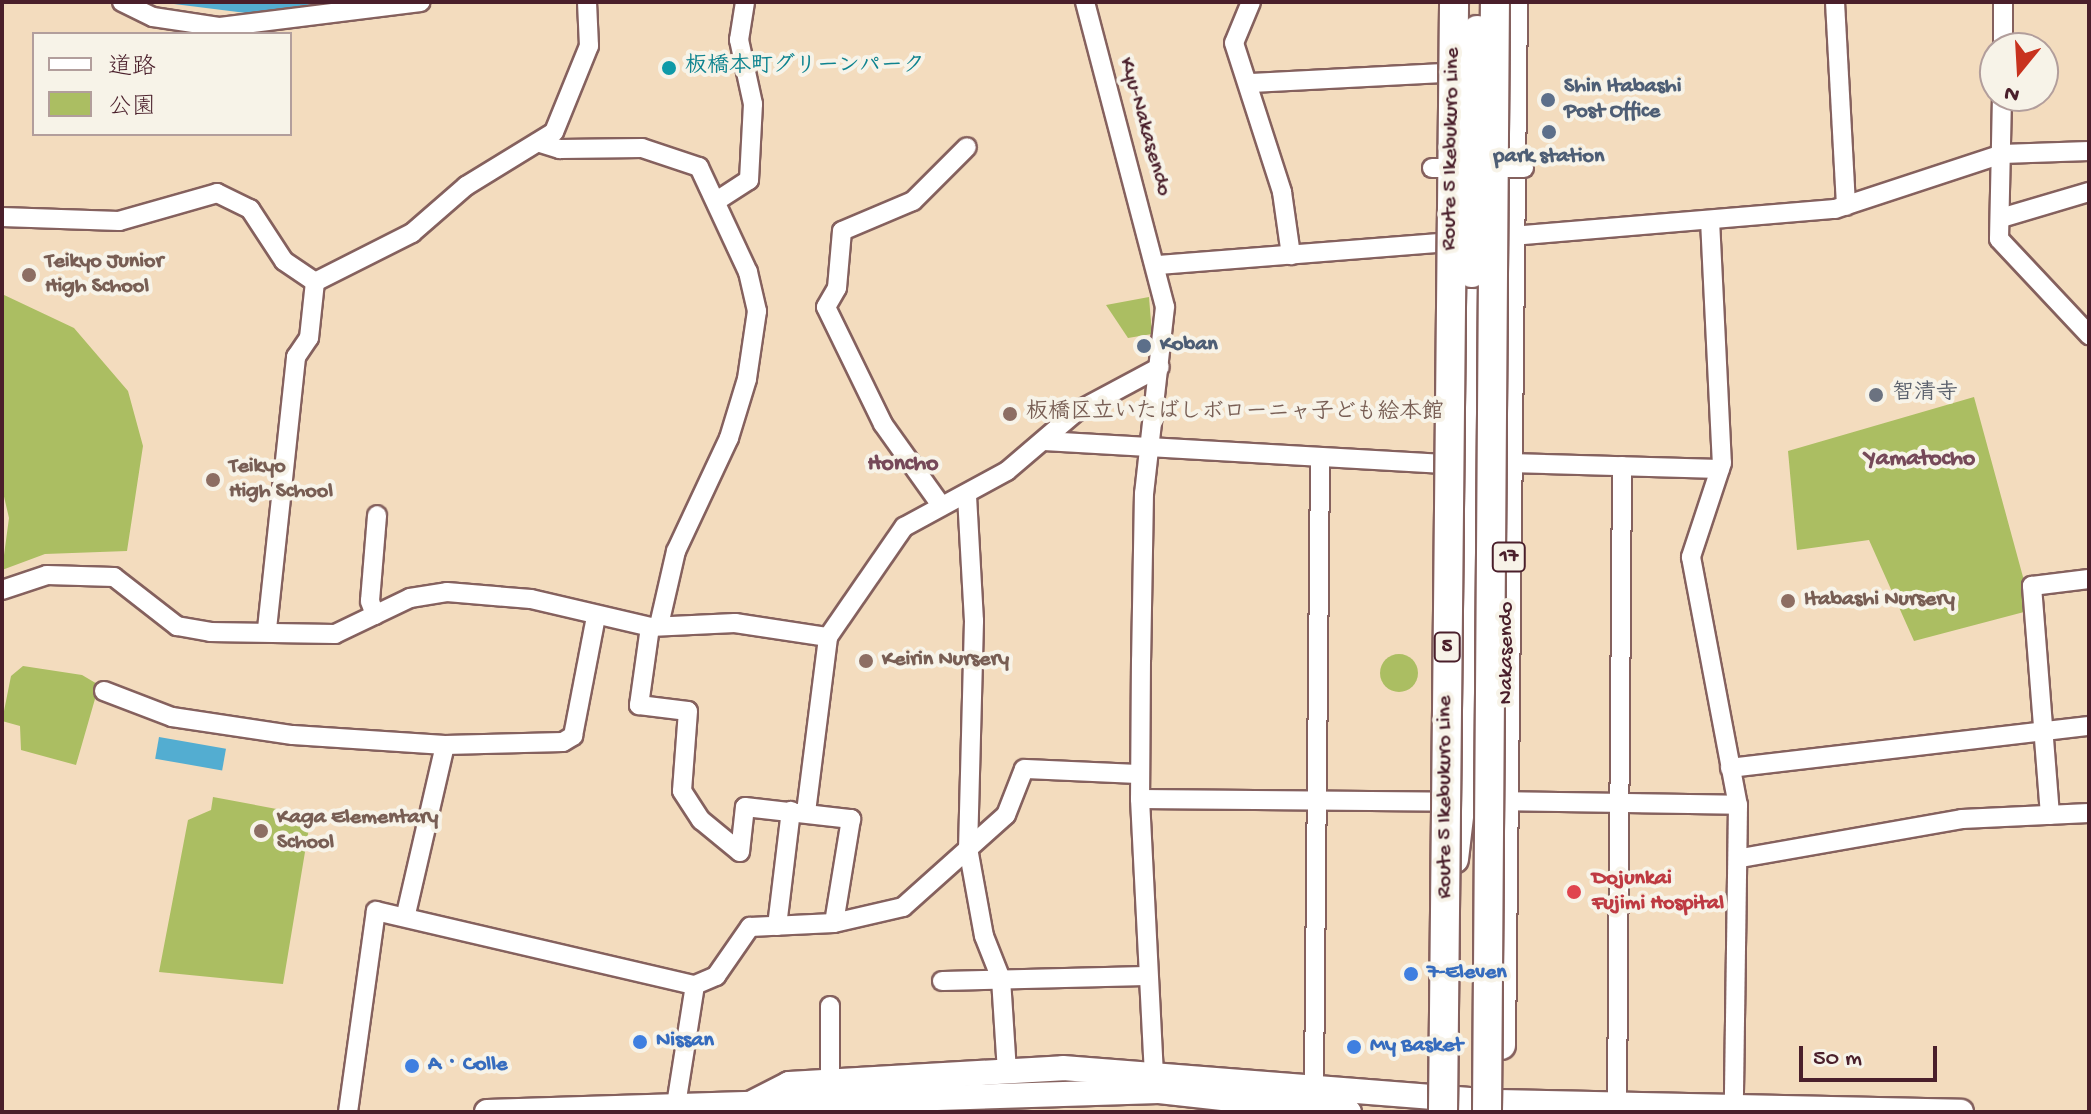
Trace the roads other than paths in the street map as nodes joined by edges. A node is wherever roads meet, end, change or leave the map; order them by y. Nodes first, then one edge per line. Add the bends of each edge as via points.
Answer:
1 (122, 2) edge
2 (420, 2) edge
3 (587, 2) edge
4 (745, 2) edge
5 (1085, 2) edge
6 (1251, 2) edge
7 (1445, 2) edge
8 (1454, 2) edge
9 (1481, 2) edge
10 (1495, 2) edge
11 (1513, 2) edge
12 (1835, 2) edge
13 (2003, 2) edge
14 (2003, 32) edge
15 (1444, 73) junction
16 (1251, 83) junction
17 (2002, 112) edge
18 (540, 143) junction
19 (967, 147) dead end
20 (2089, 151) edge
21 (2002, 154) junction
22 (1432, 168) dead end
23 (1524, 168) dead end
24 (2089, 192) edge
25 (718, 200) junction
26 (1846, 206) junction
27 (2, 217) edge
28 (2001, 218) junction
29 (1710, 220) junction
30 (1511, 236) junction
31 (1444, 243) junction
32 (1291, 255) junction
33 (1158, 265) junction
34 (315, 282) junction
35 (2089, 335) edge
36 (1160, 367) junction
37 (1044, 441) junction
38 (1151, 447) junction
39 (1320, 457) junction
40 (1509, 463) junction
41 (1444, 464) junction
42 (1622, 466) junction
43 (1720, 469) junction
44 (967, 496) junction
45 (940, 504) junction
46 (377, 515) dead end
47 (2089, 579) edge
48 (2, 590) edge
49 (375, 615) junction
50 (596, 616) junction
51 (655, 626) junction
52 (267, 629) junction
53 (828, 637) junction
54 (104, 691) dead end
55 (2089, 726) edge
56 (2041, 730) junction
57 (445, 745) junction
58 (1730, 768) junction
59 (1140, 774) junction
60 (1140, 799) junction
61 (1316, 801) junction
62 (1507, 801) junction
63 (1452, 802) junction
64 (1619, 805) junction
65 (1738, 805) junction
66 (798, 812) junction
67 (2089, 813) edge
68 (2050, 815) junction
69 (968, 848) junction
70 (1741, 858) junction
71 (406, 914) junction
72 (834, 923) junction
73 (777, 926) junction
74 (1147, 976) junction
75 (1001, 979) junction
76 (942, 981) dead end
77 (695, 985) junction
78 (830, 1006) dead end
79 (1007, 1071) junction
80 (1154, 1071) junction
81 (830, 1081) junction
82 (1314, 1086) junction
83 (754, 1102) junction
84 (676, 1105) junction
85 (1617, 1105) junction
86 (1734, 1107) junction
87 (1437, 1108) edge
88 (1495, 1109) edge
89 (348, 1112) edge
90 (487, 1112) edge
91 (1349, 1112) edge
92 (1961, 1112) edge

1 - 2 street via 153,17 220,27
3 - 18 street via 583,64 554,132
4 - 25 street via 739,40 753,104 749,180
5 - 33 street, Kyu-Nakasendo
6 - 16 street via 1234,43
7 - 15 highway
8 - 87 highway, Route 5 Ikebukuro Line / 5, bridge
9 - 30 highway, bridge via 1482,178
9 - 63 highway, bridge via 1472,94 1471,717 1467,772
10 - 88 highway, Route 5 Ikebukuro Line / 5, bridge
11 - 30 highway, Nakasendo / 17
12 - 26 street
13 - 14 street
15 - 16 street
15 - 31 highway
16 - 32 street via 1282,192
17 - 21 street
18 - 25 street via 674,155 699,167
18 - 34 street via 466,186 412,233
19 - 45 street via 913,201 842,231 837,288 826,307 883,424
20 - 21 street
21 - 26 street
21 - 28 street
22 - 23 street, bridge
24 - 28 street
25 - 51 street via 748,272 754,344 729,438 668,574
26 - 29 street
27 - 34 street via 119,221 217,193 250,209 284,261
28 - 35 street via 1999,239
29 - 30 street
29 - 43 street
30 - 31 street
30 - 40 highway, Nakasendo / 17
31 - 32 street
31 - 41 highway
32 - 33 street
33 - 36 street, Kyu-Nakasendo via 1165,307
34 - 52 street via 309,338 296,357
36 - 37 street via 1076,412
36 - 38 street, Kyu-Nakasendo
37 - 38 street
37 - 44 street
38 - 39 street
38 - 59 street, Kyu-Nakasendo via 1144,493
39 - 41 street
39 - 61 street
40 - 42 street
40 - 62 highway, Nakasendo / 17
41 - 63 highway
42 - 43 street
42 - 64 street
43 - 58 street via 1691,557
44 - 45 street
44 - 69 street via 974,621
45 - 53 street via 904,527
46 - 49 street via 370,601
47 - 56 street via 2032,586
48 - 52 street via 47,575 114,577 177,626
49 - 50 street via 447,592 531,599
49 - 52 street via 335,634
50 - 51 street
50 - 57 street via 573,736
51 - 53 street via 735,623
51 - 66 street via 639,705 688,711 682,791 701,820 740,852 745,807
53 - 66 street
54 - 57 street via 172,717 293,735
55 - 56 street
56 - 58 street
56 - 68 street
57 - 71 street
58 - 65 street
59 - 60 street, Kyu-Nakasendo
59 - 69 street via 1024,769 1006,815
60 - 61 street
60 - 74 street, Kyu-Nakasendo
61 - 63 street
61 - 82 street
62 - 63 street
62 - 64 street
62 - 88 highway, Nakasendo / 17
63 - 87 highway via 1436,975
64 - 65 street
64 - 85 street
65 - 70 street
66 - 72 street via 851,819
66 - 73 street
67 - 68 street
68 - 70 street via 1962,819
69 - 72 street via 903,907
69 - 75 street via 984,936
70 - 86 street
71 - 77 street via 503,946
71 - 89 street via 376,911
72 - 73 street
73 - 77 street via 750,927 716,976
74 - 75 street
74 - 80 street, Kyu-Nakasendo
75 - 76 street
75 - 79 street
77 - 84 street
78 - 81 street
79 - 80 main road
79 - 81 main road
80 - 82 main road
81 - 83 main road via 789,1084
82 - 87 main road
83 - 84 main road
83 - 91 main road via 1159,1091
84 - 90 main road
85 - 86 main road
85 - 88 main road
86 - 92 main road
87 - 88 main road

